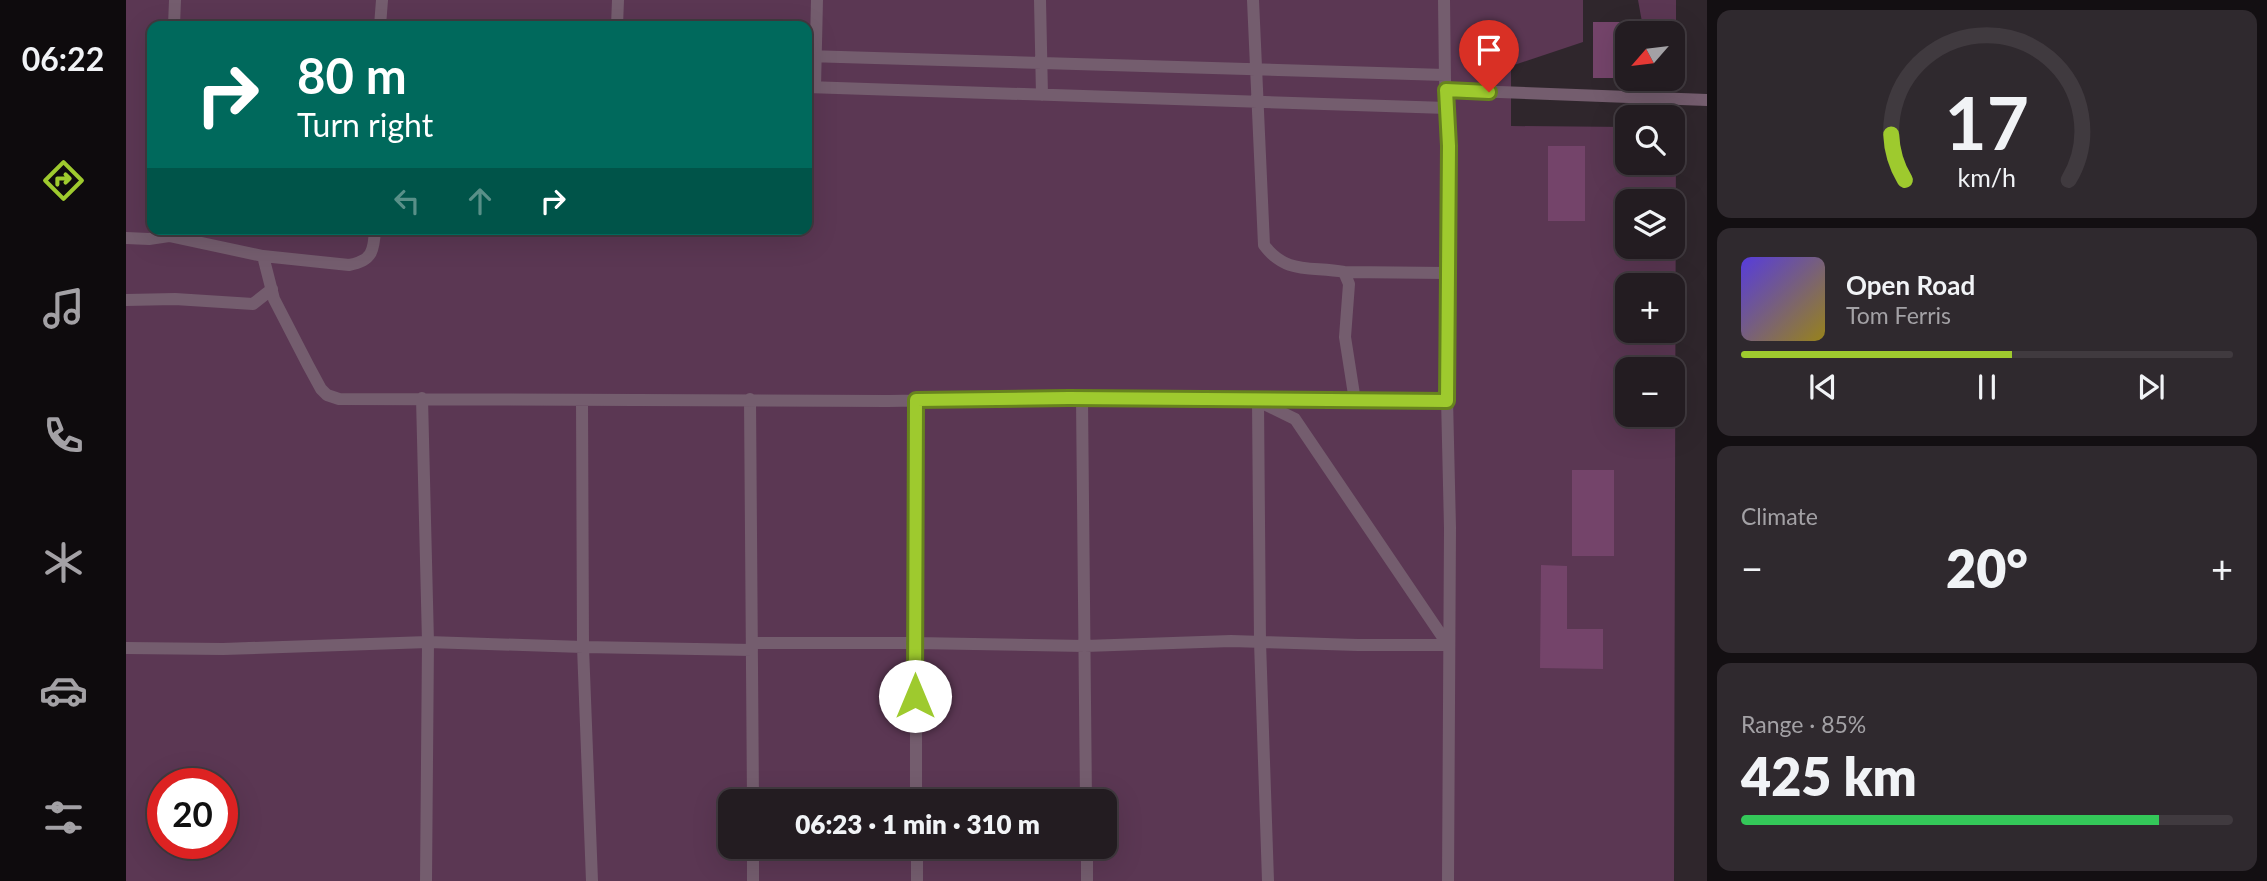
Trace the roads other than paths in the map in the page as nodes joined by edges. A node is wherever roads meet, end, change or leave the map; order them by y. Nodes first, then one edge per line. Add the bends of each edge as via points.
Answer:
1 (175, 0) edge
2 (382, 0) edge
3 (618, 0) edge
4 (817, 0) edge
5 (1040, 0) edge
6 (1253, 0) edge
7 (1444, 0) edge
8 (174, 21) edge
9 (380, 21) edge
10 (617, 21) edge
11 (812, 47) edge
12 (812, 56) edge
13 (1041, 63) junction
14 (1255, 69) junction
15 (1445, 75) junction
16 (812, 87) edge
17 (1446, 90) junction
18 (1042, 95) junction
19 (1707, 100) edge
20 (1256, 102) junction
21 (1447, 108) junction
22 (162, 235) edge
23 (177, 235) edge
24 (375, 235) edge
25 (126, 238) edge
26 (263, 256) junction
27 (1344, 272) junction
28 (1447, 274) junction
29 (272, 289) junction
30 (126, 300) edge
31 (422, 398) junction
32 (750, 399) junction
33 (1082, 399) junction
34 (582, 400) junction
35 (916, 400) junction
36 (1258, 401) junction
37 (1355, 401) junction
38 (1447, 401) junction
39 (428, 642) junction
40 (1260, 642) junction
41 (915, 643) junction
42 (1448, 645) junction
43 (752, 646) junction
44 (1085, 646) junction
45 (126, 648) edge
46 (583, 648) junction
47 (753, 789) edge
48 (916, 789) edge
49 (1086, 789) edge
50 (753, 859) edge
51 (917, 859) edge
52 (1087, 859) edge
53 (426, 881) edge
54 (593, 881) edge
55 (753, 881) edge
56 (917, 881) edge
57 (1087, 881) edge
58 (1268, 881) edge
59 (1448, 881) edge

1 - 8 lane
2 - 9 lane
3 - 10 lane
4 - 11 lane
5 - 13 lane
6 - 14 lane
7 - 15 lane
12 - 13 lane
13 - 14 lane
13 - 18 lane
14 - 15 lane
14 - 20 lane
15 - 17 lane
16 - 18 lane
17 - 19 lane
17 - 21 lane
18 - 20 lane
20 - 21 lane
20 - 27 lane via 1264,246 1287,267
21 - 28 lane
22 - 25 lane
23 - 26 lane
24 - 26 lane via 374,246 362,263
26 - 29 lane
27 - 28 lane
27 - 37 lane via 1349,284 1345,337
28 - 38 lane
29 - 30 lane via 253,304
29 - 31 lane via 307,365 327,395 339,400
31 - 34 lane
31 - 39 lane
32 - 34 lane
32 - 35 lane
32 - 43 lane
33 - 35 lane
33 - 36 lane
33 - 44 lane
34 - 46 lane
35 - 41 lane
36 - 37 lane
36 - 40 lane
36 - 42 lane via 1295,419
37 - 38 lane
38 - 42 lane
39 - 45 lane
39 - 46 lane
39 - 53 lane
40 - 42 lane
40 - 44 lane
40 - 58 lane
41 - 43 lane
41 - 44 lane
41 - 48 lane
42 - 59 lane
43 - 46 lane
43 - 47 lane
44 - 49 lane
46 - 54 lane
50 - 55 lane
51 - 56 lane
52 - 57 lane

